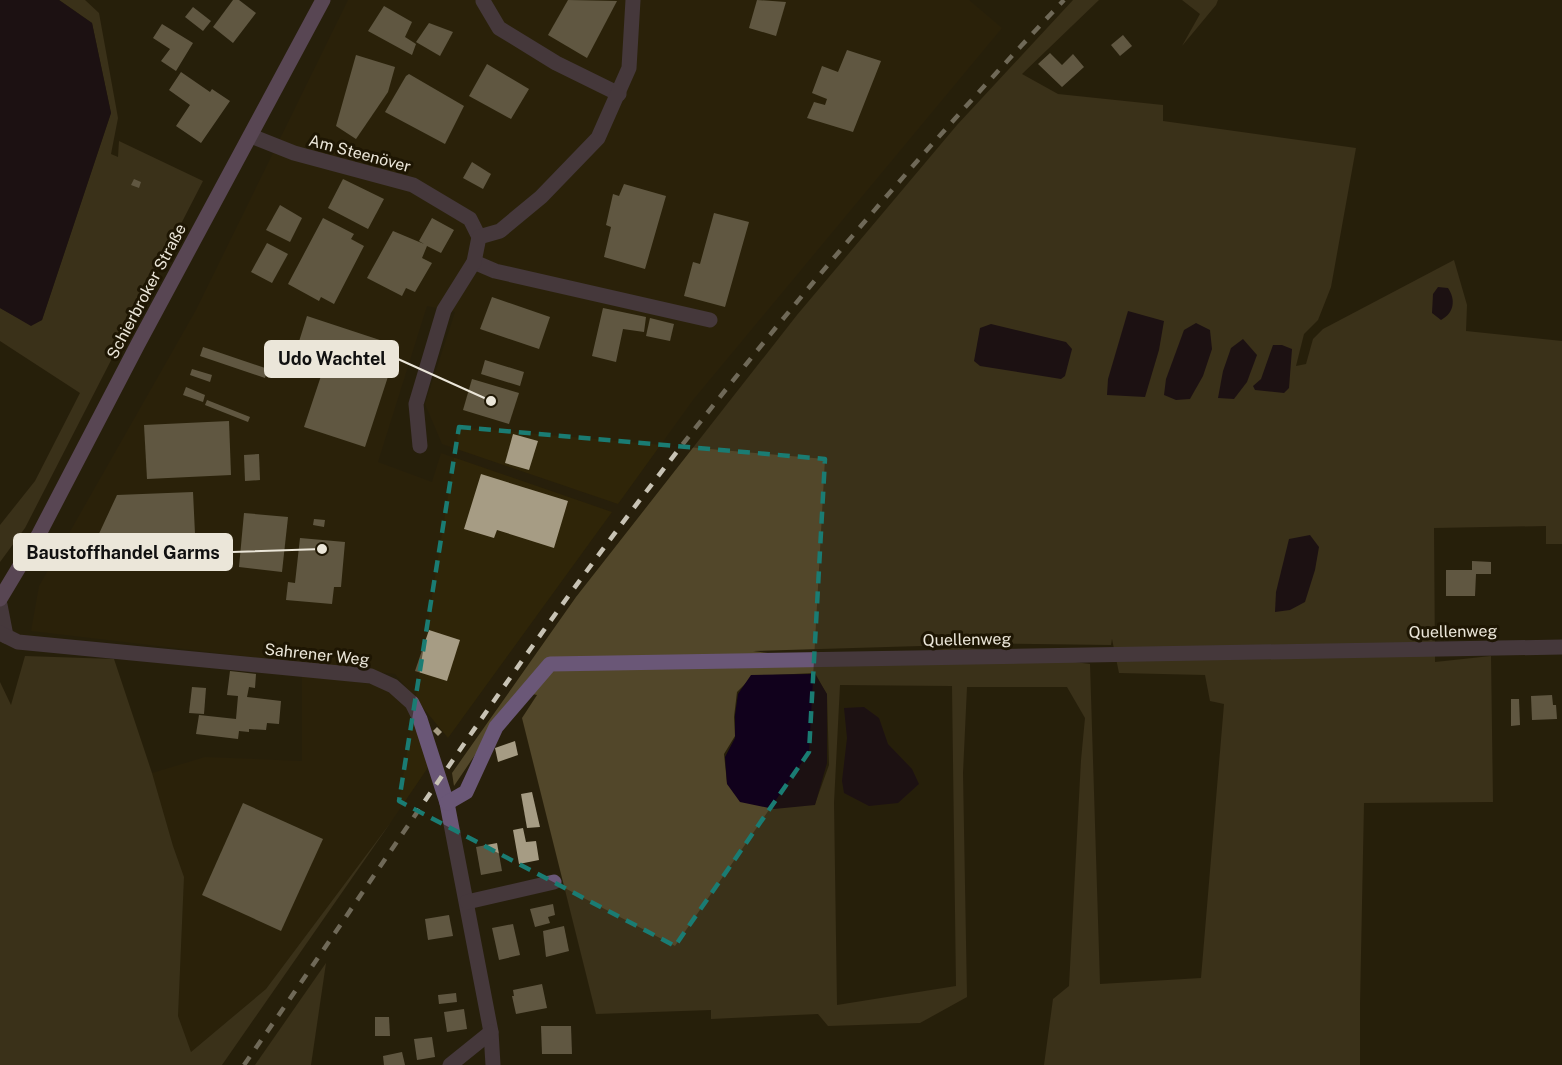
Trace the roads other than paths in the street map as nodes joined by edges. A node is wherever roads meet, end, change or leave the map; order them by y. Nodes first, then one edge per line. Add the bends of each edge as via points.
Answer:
1 (323, 0) edge
2 (633, 0) edge
3 (483, 1) edge
4 (619, 94) junction
5 (251, 136) junction
6 (478, 237) junction
7 (474, 262) junction
8 (710, 320) dead end
9 (420, 446) dead end
10 (0, 599) edge
11 (0, 605) edge
12 (3, 635) edge
13 (1562, 647) edge
14 (447, 803) junction
15 (555, 882) dead end
16 (467, 902) junction
17 (491, 1032) junction
18 (450, 1065) edge
19 (493, 1065) edge

1 - 5 main road, Schierbroker Straße
2 - 4 street via 629,68
3 - 4 street via 499,28 556,63
4 - 6 street via 598,138 549,189 500,231
5 - 6 street, Am Steenöver via 294,153 413,185 470,219
5 - 10 main road, Schierbroker Straße via 39,534
6 - 7 street
7 - 8 street via 495,271
7 - 9 street via 444,310 416,404
11 - 12 street, Sahrener Weg
12 - 14 street, Sahrener Weg via 18,642 371,676 393,686 412,704
13 - 14 street, Quellenweg via 550,664 496,727 466,792
14 - 16 street, Sahrener Weg
15 - 16 street
16 - 17 street, Sahrener Weg
17 - 18 street
17 - 19 street, Sahrener Weg

